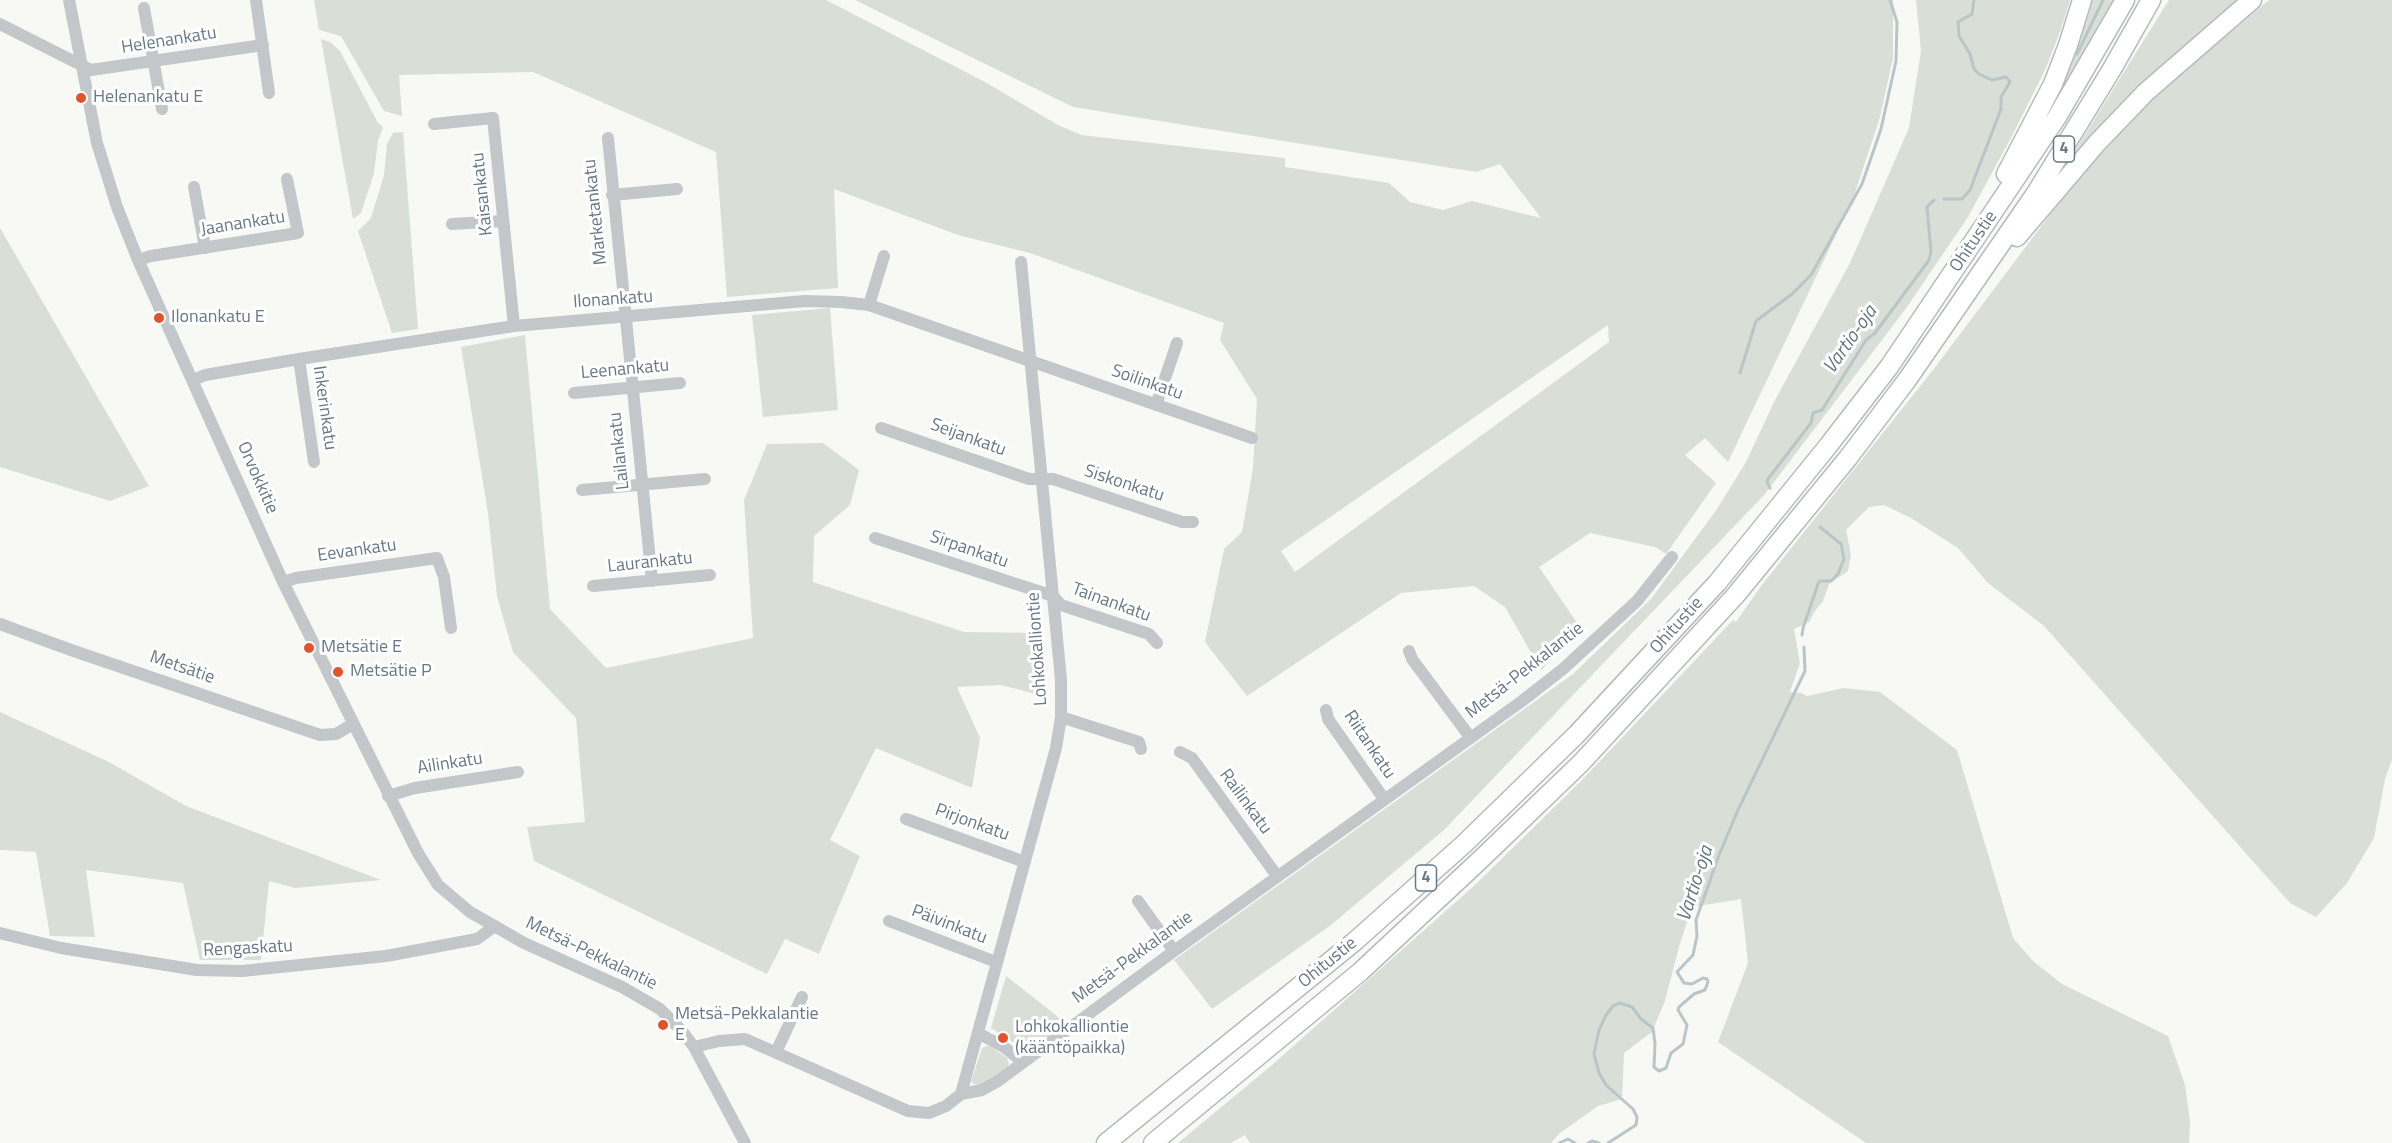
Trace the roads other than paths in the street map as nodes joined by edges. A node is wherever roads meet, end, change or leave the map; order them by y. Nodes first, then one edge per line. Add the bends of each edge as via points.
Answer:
1 (69, 0) edge
2 (256, 0) edge
3 (2082, 0) edge
4 (2125, 0) edge
5 (2151, 0) edge
6 (2252, 0) edge
7 (144, 8) dead end
8 (0, 24) edge
9 (263, 45) junction
10 (155, 61) junction
11 (81, 65) junction
12 (269, 93) dead end
13 (162, 109) dead end
14 (434, 124) dead end
15 (608, 138) dead end
16 (287, 179) dead end
17 (194, 187) dead end
18 (676, 189) dead end
19 (612, 195) junction
20 (503, 221) junction
21 (452, 224) dead end
22 (205, 248) junction
23 (884, 256) dead end
24 (138, 260) junction
25 (1022, 262) dead end
26 (1953, 273) junction
27 (1968, 292) junction
28 (869, 305) junction
29 (624, 317) junction
30 (514, 326) junction
31 (1177, 343) dead end
32 (299, 359) junction
33 (1030, 362) junction
34 (194, 380) junction
35 (680, 383) dead end
36 (632, 388) junction
37 (574, 393) dead end
38 (1156, 405) junction
39 (881, 428) dead end
40 (1252, 438) dead end
41 (314, 462) dead end
42 (705, 479) dead end
43 (1043, 479) junction
44 (642, 485) junction
45 (582, 490) dead end
46 (1193, 522) dead end
47 (875, 538) dead end
48 (1672, 557) dead end
49 (710, 575) dead end
50 (652, 581) junction
51 (283, 582) junction
52 (593, 586) dead end
53 (1053, 596) junction
54 (0, 624) edge
55 (451, 628) dead end
56 (1157, 643) dead end
57 (1409, 651) dead end
58 (1326, 710) dead end
59 (1061, 717) junction
60 (353, 724) junction
61 (1470, 737) junction
62 (1141, 749) dead end
63 (1180, 752) dead end
64 (518, 772) dead end
65 (388, 796) junction
66 (1384, 799) junction
67 (906, 819) dead end
68 (1025, 862) junction
69 (1277, 876) junction
70 (1138, 902) dead end
71 (890, 921) dead end
72 (495, 926) junction
73 (0, 933) edge
74 (1174, 951) junction
75 (996, 962) junction
76 (802, 997) dead end
77 (978, 1033) junction
78 (694, 1047) junction
79 (776, 1052) junction
80 (1023, 1062) junction
81 (962, 1094) junction
82 (745, 1143) edge
83 (1106, 1143) edge
84 (1153, 1143) edge

1 - 11 street, Orvokkitie
2 - 9 street
3 - 26 highway via 2053,84
4 - 26 highway, Ohitustie / 4 via 2057,117
5 - 27 highway, Ohitustie / 4 via 2060,156
6 - 27 highway via 2146,92
7 - 10 street
8 - 11 street
9 - 10 street, Helenankatu
9 - 12 street
10 - 11 street, Helenankatu via 91,70
10 - 13 street
11 - 24 street, Orvokkitie via 97,143
14 - 20 street, Kaisankatu via 493,118
15 - 19 street, Marketankatu
16 - 22 street, Jaanankatu via 298,234
17 - 22 street
18 - 19 street
19 - 29 street, Marketankatu
20 - 21 street
20 - 30 street, Kaisankatu
22 - 24 street, Jaanankatu
23 - 28 street
24 - 34 street, Orvokkitie
25 - 33 street, Lohkokalliontie
26 - 83 highway, Ohitustie / 4 via 1889,367 1768,521 1577,734 1464,844 1354,942
27 - 84 highway, Ohitustie / 4 via 1907,380 1778,544 1680,658 1589,755 1360,972
28 - 29 street, Ilonankatu via 805,301
28 - 33 street, Ilonankatu
29 - 30 street, Ilonankatu
29 - 36 street, Lailankatu
30 - 32 street, Ilonankatu
31 - 38 street
32 - 34 street, Ilonankatu
32 - 41 street, Inkerinkatu
33 - 38 street, Soilinkatu
33 - 43 street, Lohkokalliontie
34 - 51 street, Orvokkitie
35 - 36 street, Leenankatu
36 - 37 street, Leenankatu
36 - 44 street, Lailankatu
38 - 40 street, Soilinkatu
39 - 43 street, Seijankatu via 1029,480
42 - 44 street
43 - 46 street, Siskonkatu via 1182,522
43 - 53 street, Lohkokalliontie
44 - 45 street
44 - 50 street, Lailankatu
47 - 53 street, Sirpankatu
48 - 61 street, Metsä-Pekkalantie via 1637,601 1563,669
49 - 50 street, Laurankatu
50 - 52 street, Laurankatu
51 - 55 street, Eevankatu via 437,558
51 - 60 street, Orvokkitie
53 - 56 street, Tainankatu via 1061,605 1149,634
53 - 59 street, Lohkokalliontie
54 - 60 street, Metsätie via 320,735 336,734
57 - 61 street
58 - 66 street, Riitankatu
59 - 62 street via 1139,742
59 - 68 street, Lohkokalliontie
60 - 65 street, Orvokkitie
61 - 66 street, Metsä-Pekkalantie
63 - 69 street, Railinkatu via 1192,758
64 - 65 street, Ailinkatu
65 - 72 street, Orvokkitie via 438,885 470,912
66 - 69 street, Metsä-Pekkalantie
67 - 68 street, Pirjonkatu
68 - 75 street, Lohkokalliontie
69 - 74 street, Metsä-Pekkalantie
70 - 74 street
71 - 75 street, Päivinkatu
72 - 73 street, Rengaskatu via 477,939 386,956 242,971 197,970 61,948
72 - 78 street, Metsä-Pekkalantie via 660,1009
74 - 80 street, Metsä-Pekkalantie
75 - 77 street, Lohkokalliontie
76 - 79 street
77 - 80 street
77 - 81 street, Lohkokalliontie
78 - 79 street, Metsä-Pekkalantie via 745,1039
78 - 82 street
79 - 81 street, Metsä-Pekkalantie via 908,1111 929,1113
80 - 81 street, Metsä-Pekkalantie via 982,1090

